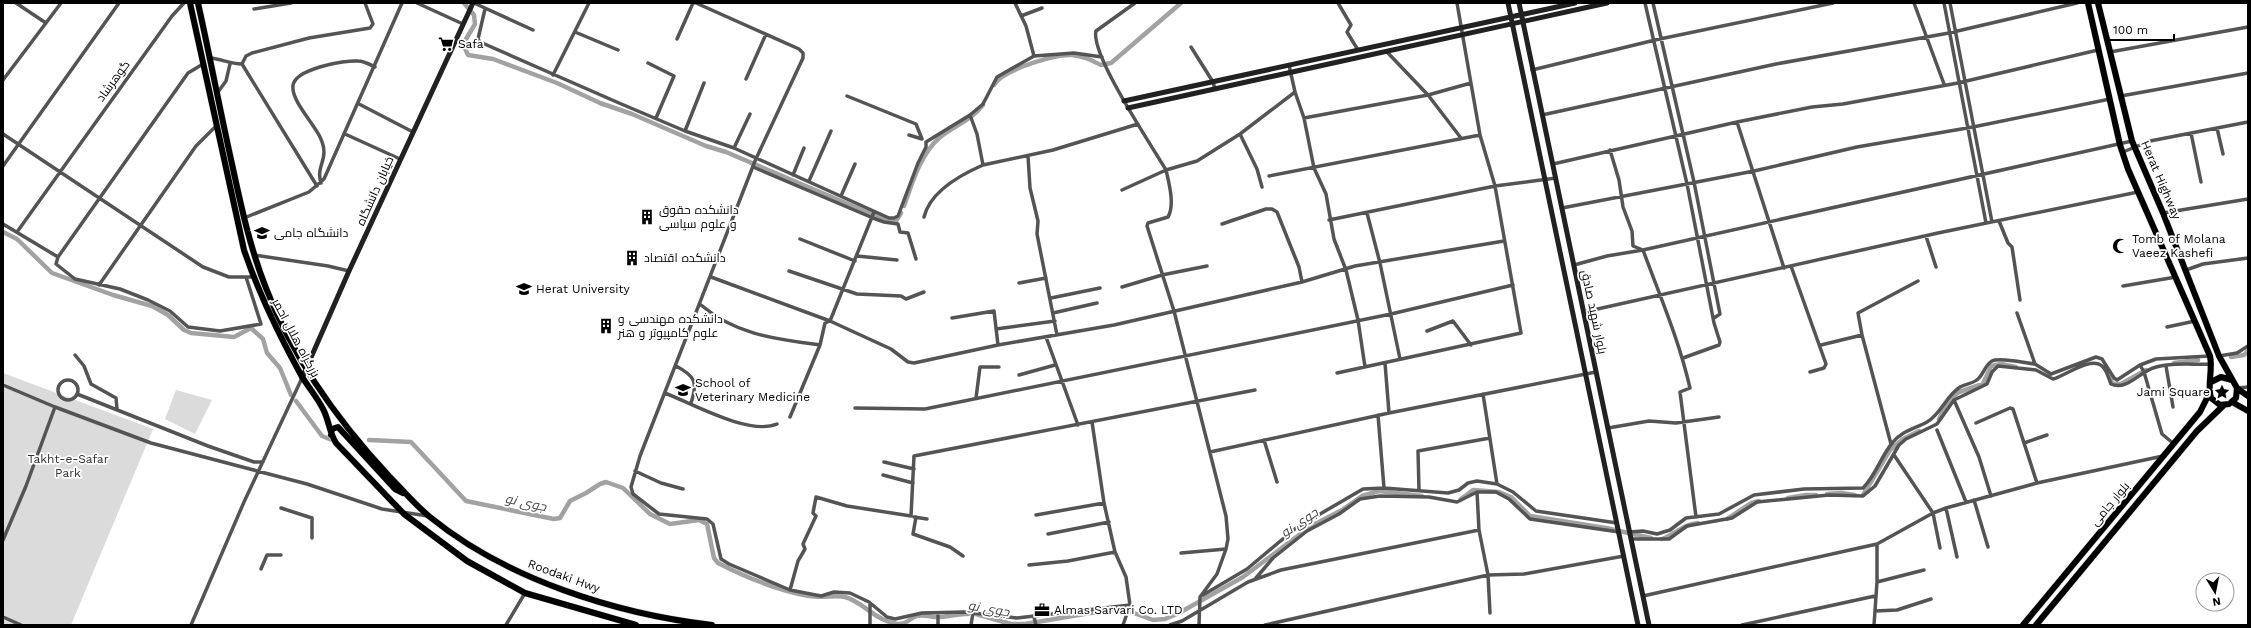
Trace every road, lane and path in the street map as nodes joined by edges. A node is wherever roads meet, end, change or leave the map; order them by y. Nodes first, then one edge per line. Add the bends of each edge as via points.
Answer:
1 (16, 3) edge
2 (61, 3) edge
3 (119, 3) edge
4 (184, 3) edge
5 (190, 3) edge
6 (198, 3) edge
7 (291, 3) edge
8 (365, 3) edge
9 (402, 3) edge
10 (417, 3) edge
11 (589, 3) edge
12 (695, 3) edge
13 (1014, 3) edge
14 (1135, 3) edge
15 (1338, 3) edge
16 (1457, 3) edge
17 (1508, 3) edge
18 (1519, 3) edge
19 (1575, 3) edge
20 (1607, 3) edge
21 (1645, 3) edge
22 (1652, 3) edge
23 (1833, 3) edge
24 (1914, 3) edge
25 (1944, 3) edge
26 (1950, 3) edge
27 (2077, 3) edge
28 (2088, 3) edge
29 (2098, 3) edge
30 (472, 4) edge
31 (1042, 8) dead end
32 (254, 9) dead end
33 (485, 9) junction
34 (1521, 15) junction
35 (1021, 16) junction
36 (1511, 18) junction
37 (46, 23) junction
38 (1522, 23) junction
39 (463, 24) junction
40 (1512, 25) junction
41 (2248, 27) edge
42 (1461, 28) junction
43 (533, 30) dead end
44 (1955, 31) junction
45 (575, 32) junction
46 (1949, 32) junction
47 (766, 34) junction
48 (1463, 36) junction
49 (1926, 37) junction
50 (677, 39) dead end
51 (1662, 39) junction
52 (1655, 40) junction
53 (1191, 47) dead end
54 (618, 50) dead end
55 (1358, 50) junction
56 (2098, 50) junction
57 (1387, 52) junction
58 (2110, 52) junction
59 (1034, 56) junction
60 (1102, 57) junction
61 (210, 58) junction
62 (648, 63) dead end
63 (203, 64) junction
64 (230, 64) junction
65 (242, 64) junction
66 (1289, 65) junction
67 (2114, 67) junction
68 (375, 68) junction
69 (2103, 69) junction
70 (1532, 70) junction
71 (1290, 72) junction
72 (2248, 73) edge
73 (553, 75) junction
74 (746, 79) dead end
75 (3, 80) edge
76 (1964, 81) junction
77 (1213, 82) junction
78 (704, 83) dead end
79 (1471, 83) junction
80 (1958, 83) junction
81 (1944, 84) junction
82 (1673, 87) junction
83 (1215, 89) junction
84 (1666, 89) junction
85 (217, 92) junction
86 (1295, 92) junction
87 (1428, 94) junction
88 (847, 96) dead end
89 (2121, 96) junction
90 (2110, 99) junction
91 (1124, 101) junction
92 (359, 104) junction
93 (1128, 108) junction
94 (750, 114) dead end
95 (1542, 115) junction
96 (970, 116) junction
97 (656, 118) junction
98 (1304, 118) junction
99 (1736, 122) junction
100 (2248, 122) edge
101 (1138, 124) junction
102 (217, 125) junction
103 (1973, 127) junction
104 (1967, 128) junction
105 (2217, 128) junction
106 (685, 131) junction
107 (831, 131) dead end
108 (413, 132) junction
109 (2191, 133) junction
110 (3, 134) edge
111 (345, 134) junction
112 (1240, 134) junction
113 (1683, 134) junction
114 (909, 135) dead end
115 (1480, 135) junction
116 (1676, 136) junction
117 (1461, 138) junction
118 (922, 139) junction
119 (926, 142) junction
120 (2133, 144) junction
121 (19, 145) junction
122 (2120, 145) junction
123 (734, 148) junction
124 (804, 148) dead end
125 (1610, 150) junction
126 (2123, 152) junction
127 (2223, 154) dead end
128 (1028, 156) junction
129 (400, 159) junction
130 (755, 160) junction
131 (855, 164) dead end
132 (1553, 164) junction
133 (983, 165) junction
134 (3, 166) edge
135 (753, 167) junction
136 (1314, 168) junction
137 (1166, 170) junction
138 (1754, 171) junction
139 (60, 172) junction
140 (1982, 174) junction
141 (794, 175) junction
142 (1977, 175) junction
143 (1269, 176) dead end
144 (1556, 178) junction
145 (1545, 180) junction
146 (809, 181) junction
147 (1694, 182) junction
148 (2201, 182) dead end
149 (321, 183) junction
150 (1686, 184) junction
151 (317, 186) junction
152 (1495, 186) junction
153 (1262, 187) dead end
154 (1122, 190) dead end
155 (2139, 192) junction
156 (1621, 195) junction
157 (841, 196) junction
158 (99, 197) junction
159 (2248, 199) edge
160 (1562, 208) junction
161 (1367, 213) junction
162 (2163, 213) junction
163 (874, 215) junction
164 (924, 217) dead end
165 (244, 218) junction
166 (1329, 220) junction
167 (1768, 221) junction
168 (1999, 221) junction
169 (1992, 222) junction
170 (1986, 223) junction
171 (3, 224) edge
172 (1222, 224) dead end
173 (140, 225) junction
174 (17, 232) junction
175 (1705, 235) junction
176 (1698, 236) junction
177 (1926, 236) junction
178 (800, 239) dead end
179 (1504, 241) junction
180 (1643, 250) junction
181 (254, 255) junction
182 (857, 256) junction
183 (58, 257) junction
184 (2248, 258) edge
185 (916, 259) dead end
186 (897, 260) dead end
187 (854, 261) junction
188 (1380, 263) junction
189 (1574, 265) junction
190 (1208, 266) dead end
191 (1791, 266) junction
192 (1936, 267) dead end
193 (1784, 268) junction
194 (1346, 270) junction
195 (2186, 270) junction
196 (349, 271) junction
197 (789, 271) dead end
198 (1162, 275) junction
199 (246, 277) junction
200 (254, 277) junction
201 (711, 277) junction
202 (2177, 277) junction
203 (1046, 278) junction
204 (1918, 281) dead end
205 (1302, 282) junction
206 (1714, 283) junction
207 (1019, 284) dead end
208 (99, 285) junction
209 (1513, 285) junction
210 (1707, 285) junction
211 (2122, 286) dead end
212 (1122, 287) dead end
213 (1100, 288) dead end
214 (842, 290) junction
215 (924, 292) dead end
216 (1659, 296) junction
217 (1051, 298) junction
218 (2020, 300) dead end
219 (1097, 303) dead end
220 (701, 305) junction
221 (1174, 311) junction
222 (1584, 312) junction
223 (1053, 313) junction
224 (2017, 313) dead end
225 (1391, 314) junction
226 (952, 318) dead end
227 (1714, 318) junction
228 (1358, 320) junction
229 (830, 321) junction
230 (1055, 321) junction
231 (2195, 321) junction
232 (2166, 327) dead end
233 (996, 329) junction
234 (1427, 331) dead end
235 (1057, 335) junction
236 (1862, 335) junction
237 (1046, 337) junction
238 (820, 345) junction
239 (998, 345) junction
240 (1471, 345) junction
241 (1821, 345) junction
242 (2248, 346) edge
243 (75, 355) dead end
244 (1185, 355) junction
245 (2210, 356) junction
246 (2219, 356) junction
247 (1683, 358) junction
248 (1400, 359) junction
249 (1385, 363) junction
250 (2035, 364) junction
251 (2212, 364) junction
252 (1055, 365) junction
253 (2073, 365) junction
254 (2140, 365) junction
255 (676, 366) junction
256 (2166, 366) junction
257 (999, 367) dead end
258 (1365, 367) junction
259 (2075, 369) junction
260 (306, 370) junction
261 (1596, 372) junction
262 (1810, 372) dead end
263 (2144, 372) junction
264 (1337, 373) dead end
265 (1586, 374) junction
266 (1018, 375) dead end
267 (302, 378) junction
268 (2234, 381) junction
269 (1060, 382) junction
270 (2211, 382) junction
271 (3, 385) edge
272 (2248, 387) edge
273 (2238, 388) junction
274 (1255, 390) dead end
275 (666, 393) junction
276 (76, 394) junction
277 (1483, 394) junction
278 (2210, 394) junction
279 (1951, 396) junction
280 (2248, 396) edge
281 (976, 398) junction
282 (1954, 400) junction
283 (1198, 402) junction
284 (2232, 402) junction
285 (692, 403) junction
286 (2224, 405) junction
287 (55, 407) junction
288 (2173, 407) dead end
289 (855, 408) dead end
290 (117, 409) junction
291 (2248, 411) edge
292 (1389, 412) junction
293 (1378, 415) junction
294 (790, 417) dead end
295 (1719, 417) dead end
296 (1092, 422) junction
297 (1684, 422) junction
298 (1976, 423) dead end
299 (777, 424) dead end
300 (1078, 425) junction
301 (1608, 428) junction
302 (1937, 430) dead end
303 (331, 435) junction
304 (2047, 436) dead end
305 (1490, 438) junction
306 (1264, 440) junction
307 (2024, 442) junction
308 (1891, 444) junction
309 (2174, 444) junction
310 (1210, 452) junction
311 (1894, 455) junction
312 (2164, 456) junction
313 (262, 462) junction
314 (884, 462) dead end
315 (914, 469) junction
316 (258, 471) junction
317 (635, 471) junction
318 (883, 475) dead end
319 (1277, 482) dead end
320 (913, 483) junction
321 (2037, 483) junction
322 (1497, 484) junction
323 (683, 488) dead end
324 (1384, 488) junction
325 (1419, 490) junction
326 (1477, 492) junction
327 (407, 494) junction
328 (1991, 496) junction
329 (1974, 500) junction
330 (1966, 502) junction
331 (1104, 503) junction
332 (281, 508) dead end
333 (1946, 508) junction
334 (1933, 513) junction
335 (404, 514) junction
336 (1036, 515) dead end
337 (429, 516) junction
338 (911, 516) junction
339 (916, 517) junction
340 (1696, 517) junction
341 (927, 519) dead end
342 (1109, 522) junction
343 (1617, 522) junction
344 (1479, 530) junction
345 (1619, 532) junction
346 (1630, 532) junction
347 (1048, 534) dead end
348 (312, 538) dead end
349 (1631, 539) junction
350 (3, 540) edge
351 (1877, 544) junction
352 (1988, 546) dead end
353 (1940, 548) dead end
354 (1226, 549) junction
355 (1115, 552) junction
356 (1181, 553) dead end
357 (281, 555) dead end
358 (963, 556) dead end
359 (1624, 556) junction
360 (1958, 557) dead end
361 (1029, 565) dead end
362 (261, 569) dead end
363 (1924, 570) dead end
364 (1488, 576) junction
365 (1256, 578) junction
366 (1877, 582) junction
367 (790, 590) junction
368 (525, 593) junction
369 (1643, 596) junction
370 (1875, 596) junction
371 (1200, 597) junction
372 (1932, 599) dead end
373 (870, 604) junction
374 (1130, 605) junction
375 (1201, 610) junction
376 (1875, 611) junction
377 (973, 613) junction
378 (1490, 613) dead end
379 (938, 615) junction
380 (3, 617) edge
381 (1034, 618) junction
382 (938, 623) edge
383 (21, 625) edge
384 (191, 625) edge
385 (506, 625) edge
386 (636, 625) edge
387 (712, 625) edge
388 (870, 625) edge
389 (971, 625) edge
390 (1036, 625) edge
391 (1123, 625) edge
392 (1170, 625) edge
393 (1199, 625) edge
394 (1265, 625) edge
395 (1638, 625) edge
396 (1649, 625) edge
397 (1742, 625) edge
398 (1874, 625) edge
399 (2024, 625) edge
400 (2036, 625) edge

1 - 37 street
2 - 37 street
3 - 121 street
4 - 139 street, گوهرشاد
5 - 63 highway, بزرگراه هلال احمر
6 - 61 highway, بزرگراه هلال احمر
7 - 32 street
8 - 65 street via 373,24 370,28 309,38 252,53 246,56
9 - 68 street
10 - 39 street
11 - 45 street
12 - 47 street
12 - 50 street
13 - 35 street
14 - 60 street via 1096,31 1095,39
15 - 55 street via 1351,25 1347,32
16 - 42 street
17 - 36 street, بلوار شهید صادق
18 - 34 street, بلوار شهید صادق
19 - 34 street
20 - 38 street
21 - 52 street
22 - 51 street
23 - 51 street
24 - 49 street
25 - 46 street
26 - 44 street
27 - 44 street
28 - 56 highway, Herat Highway
29 - 58 highway, Herat Highway
30 - 33 street
30 - 39 street, خیابان دانشگاه
31 - 35 street
33 - 43 street
33 - 73 street via 478,39 480,42
34 - 36 street
34 - 38 street, بلوار شهید صادق
35 - 59 street
36 - 40 street, بلوار شهید صادق
36 - 42 street
37 - 75 street
38 - 40 street
38 - 70 street, بلوار شهید صادق
39 - 108 street, خیابان دانشگاه
40 - 48 street
40 - 145 street, بلوار شهید صادق
41 - 58 street
42 - 48 street
42 - 55 street
44 - 46 street
44 - 76 street
45 - 54 street
45 - 73 street
46 - 49 street
46 - 80 street
47 - 74 street
47 - 130 street via 799,50 803,53 803,58
48 - 57 street
48 - 79 street
49 - 81 street
49 - 82 street via 1776,64
51 - 52 street
51 - 82 street
52 - 70 street
52 - 84 street
53 - 77 street
55 - 66 street
56 - 69 highway, Herat Highway
56 - 76 street
57 - 71 street
57 - 87 street
58 - 67 highway, Herat Highway
59 - 60 street via 1074,53
59 - 96 street via 997,77 983,104
60 - 91 street
61 - 64 street
61 - 85 highway, بزرگراه هلال احمر
62 - 97 street via 674,75
63 - 102 highway, بزرگراه هلال احمر
63 - 158 street via 188,73
64 - 65 street
64 - 85 street via 226,80
65 - 151 street
66 - 71 street
66 - 77 street
67 - 69 highway
67 - 89 highway, Herat Highway
68 - 92 street
68 - 149 street via 368,63 351,61 316,68 299,75 294,81 294,92 320,137 325,151 319,176
69 - 90 highway, Herat Highway
70 - 95 street, بلوار شهید صادق
71 - 83 street
71 - 86 street
72 - 89 street
73 - 97 street
76 - 80 street
76 - 103 street
77 - 83 street
77 - 91 street
78 - 106 street
79 - 87 street
79 - 115 street
80 - 81 street
80 - 104 street
81 - 99 street
82 - 84 street
82 - 113 street
83 - 93 street
84 - 95 street
84 - 116 street
85 - 165 highway, بزرگراه هلال احمر
86 - 98 street
86 - 112 street
87 - 98 street
87 - 117 street
88 - 118 street via 916,124
89 - 120 highway, Herat Highway
90 - 103 street
90 - 122 highway, Herat Highway
91 - 93 street
92 - 108 street
92 - 111 street
93 - 101 street
94 - 123 street
95 - 132 street, بلوار شهید صادق
96 - 119 street
96 - 133 street via 977,134
97 - 106 street
98 - 136 street
99 - 113 street
99 - 138 street
100 - 105 street
101 - 128 street
101 - 137 street
102 - 173 street via 196,146
102 - 200 highway, بزرگراه هلال احمر via 235,214
103 - 104 street
103 - 140 street
104 - 138 street via 1857,148
104 - 142 street
105 - 109 street
105 - 127 street
106 - 123 street
107 - 146 street
108 - 129 street, خیابان دانشگاه
109 - 120 street
109 - 148 street
110 - 121 street
111 - 129 street
111 - 149 street
112 - 137 street via 1197,161
112 - 153 street via 1257,169
113 - 116 street
113 - 147 street
114 - 118 street
115 - 117 street
115 - 152 street
116 - 125 street
116 - 150 street
117 - 136 street
118 - 119 street
119 - 163 street via 898,216 889,218
120 - 122 street
120 - 126 street
120 - 162 highway, Herat Highway
121 - 134 street
121 - 139 street
122 - 126 highway, Herat Highway
122 - 140 street
123 - 130 street
124 - 141 street
125 - 132 street
125 - 156 street
126 - 155 highway, Herat Highway
128 - 133 street
128 - 203 street via 1030,188 1038,221 1037,234
129 - 196 street, خیابان دانشگاه
130 - 135 street
130 - 141 street
131 - 157 street
132 - 144 street, بلوار شهید صادق
133 - 164 street via 933,196
135 - 163 street
135 - 201 street
136 - 143 street
136 - 166 street via 1326,194
137 - 154 street
137 - 198 street via 1172,211 1168,217 1146,224
138 - 147 street
138 - 167 street
139 - 158 street
139 - 174 street, گوهرشاد
140 - 142 street
140 - 169 street
141 - 146 street
142 - 167 street
142 - 170 street
144 - 145 street
144 - 160 street, بلوار شهید صادق
145 - 152 street
145 - 265 street, بلوار شهید صادق
146 - 157 street
147 - 150 street
147 - 175 street
149 - 151 street
150 - 156 street
150 - 176 street
151 - 165 street via 309,192
152 - 161 street
152 - 179 street
155 - 168 street
155 - 202 highway, Herat Highway
156 - 160 street
156 - 180 street via 1634,246
157 - 163 street
158 - 173 street
158 - 183 street
159 - 162 street
160 - 189 street, بلوار شهید صادق
161 - 166 street
161 - 188 street
162 - 195 highway, Herat Highway
163 - 182 street
163 - 185 street via 884,222 898,224 900,232 908,232
165 - 181 highway, بزرگراه هلال احمر
166 - 194 street
167 - 175 street
167 - 193 street
168 - 169 street
168 - 218 street via 2012,248
169 - 170 street
170 - 177 street
171 - 174 street
172 - 205 street via 1266,209 1277,212 1299,266
173 - 199 street via 203,267 229,277
173 - 208 street
174 - 183 street
175 - 176 street
175 - 206 street
176 - 180 street
176 - 210 street
177 - 191 street
177 - 192 street
178 - 187 street
179 - 188 street
179 - 209 street
180 - 189 street
180 - 216 street
181 - 196 street
181 - 260 highway, بزرگراه هلال احمر via 278,318
182 - 186 street
182 - 187 street
183 - 208 street via 56,264 75,279
184 - 195 street via 2203,264
187 - 214 street
188 - 194 street via 1355,266
188 - 225 street
189 - 222 street, بلوار شهید صادق
190 - 198 street
191 - 193 street
191 - 241 street
193 - 206 street
194 - 205 street
194 - 228 street
195 - 246 highway, Herat Highway
196 - 260 street, خیابان دانشگاه
197 - 214 street
198 - 212 street
198 - 221 street
199 - 200 street
199 - 208 street via 261,324 220,331 188,327 170,311 148,300 120,289
200 - 267 highway, بزرگراه هلال احمر
201 - 220 street
201 - 229 street
202 - 211 street
202 - 231 highway, Herat Highway
203 - 207 street
203 - 217 street
204 - 236 street via 1858,313
205 - 221 street
206 - 210 street
206 - 227 street via 1720,314
209 - 225 street
209 - 240 street via 1521,333
210 - 216 street
210 - 227 street
213 - 217 street
214 - 215 street via 901,296 906,299
214 - 229 street
216 - 222 street
216 - 247 street
217 - 223 street
219 - 223 street
220 - 238 street via 728,324 742,330
220 - 255 street
221 - 235 street
221 - 244 street
222 - 261 street, بلوار شهید صادق
223 - 230 street
224 - 250 street
225 - 228 street
225 - 248 street
226 - 233 street via 994,311
227 - 247 street via 1720,344
228 - 244 street
228 - 258 street
229 - 238 street via 825,323
229 - 239 street via 891,348 908,362 914,363
230 - 233 street
230 - 235 street
231 - 232 street
231 - 245 highway, Herat Highway
233 - 239 street
234 - 240 street via 1453,321
235 - 237 street
236 - 241 street
236 - 308 street
237 - 239 street
237 - 252 street
238 - 294 street
240 - 248 street
241 - 262 street via 1826,367
242 - 246 street via 2237,353
243 - 290 street via 84,366 91,384 116,398
244 - 269 street
244 - 283 street
245 - 251 highway, Herat Highway
245 - 254 street via 2156,359
246 - 268 highway, Herat Highway
247 - 297 street via 1690,388 1680,392
248 - 249 street
249 - 258 street
249 - 292 street
250 - 253 street via 2051,374
250 - 279 street via 1993,361 1974,383 1960,387
251 - 256 street
251 - 270 highway, Herat Highway
252 - 266 street
252 - 269 street
253 - 254 street via 2090,358 2102,358 2117,380
253 - 259 street
254 - 263 street
255 - 275 street
255 - 285 street via 688,372 694,379
256 - 263 street
256 - 288 street
257 - 281 street via 980,368
258 - 264 street
259 - 263 street via 2087,364 2100,365 2111,384 2116,386 2128,384
259 - 282 street via 2053,379 2036,370 1998,366 1992,372 1988,384
260 - 267 street, خیابان دانشگاه
260 - 327 highway, بزرگراه هلال احمر via 340,420
261 - 265 street
261 - 301 street, بلوار شهید صادق
263 - 309 street via 2162,434
265 - 277 street
265 - 343 street, بلوار شهید صادق
267 - 303 highway, بزرگراه هلال احمر via 323,409
267 - 313 street
268 - 270 highway via 2225,376
268 - 273 highway
269 - 281 street
269 - 300 street
270 - 278 highway
271 - 287 street
272 - 273 street
273 - 280 highway
273 - 284 highway via 2236,398
274 - 283 street
275 - 285 street
275 - 317 street
276 - 276 street via 78,388 72,380 65,380 60,384 58,390 62,398 72,399
276 - 290 street
277 - 292 street
277 - 305 street
278 - 286 highway via 2213,401
278 - 309 highway, بلوار جامی via 2200,412
279 - 282 street
279 - 308 street via 1931,419 1898,436
281 - 289 street via 925,409
282 - 311 street via 1937,424 1906,439
282 - 328 street via 1979,457
283 - 296 street
283 - 310 street
284 - 286 highway
284 - 291 highway
285 - 299 street via 743,424 761,428
286 - 400 highway, بلوار جامی via 2197,431
287 - 316 street via 151,443
287 - 350 street
290 - 313 street via 208,446 254,462
292 - 293 street
293 - 306 street
293 - 324 street
295 - 297 street
296 - 300 street
296 - 331 street
297 - 301 street via 1649,421
297 - 340 street
298 - 307 street via 2011,408
300 - 315 street via 914,456
301 - 346 street, بلوار شهید صادق
302 - 330 street
303 - 327 highway via 332,429 338,427 394,489
303 - 335 highway, بزرگراه هلال احمر via 380,491
304 - 307 street
305 - 322 street
305 - 325 street via 1418,451
306 - 310 street
306 - 319 street
307 - 321 street
308 - 340 street via 1863,488 1800,489 1754,495 1720,514
309 - 312 highway, بلوار جامی
310 - 354 street via 1226,516
311 - 334 street
311 - 349 street via 1874,486 1863,496 1829,495 1758,502 1732,518 1687,526 1669,539
312 - 321 street
312 - 399 highway, بلوار جامی
313 - 316 street
314 - 315 street
315 - 320 street
316 - 335 street
316 - 384 street
317 - 323 street via 661,483
317 - 367 street via 631,487 633,494 650,508 659,514 707,519 713,524 721,559
318 - 320 street
320 - 338 street
321 - 328 street
322 - 325 street via 1476,481 1454,492
322 - 343 street via 1513,492 1536,511
324 - 325 street
324 - 371 street via 1358,491 1317,515 1296,528 1248,569
326 - 344 street
326 - 345 street via 1496,492 1509,499 1530,518
326 - 365 street via 1457,502 1429,497 1380,496 1360,499 1340,514 1307,531 1273,558
327 - 337 highway, Roodaki Hwy
328 - 329 street
329 - 330 street
329 - 352 street
330 - 333 street
331 - 336 street
331 - 342 street
332 - 348 street via 312,518
333 - 334 street
333 - 360 street
334 - 351 street
334 - 353 street
335 - 337 street
335 - 368 highway, بزرگراه هلال احمر via 467,561
337 - 387 highway, Roodaki Hwy via 487,554 533,578 634,611
338 - 339 street
338 - 367 street via 847,506 816,497 812,513 816,516 803,544 804,549
339 - 341 street
339 - 358 street via 913,534 950,547
340 - 346 street via 1686,518 1670,530 1657,534
342 - 347 street
342 - 355 street
343 - 345 street, بلوار شهید صادق
344 - 364 street
344 - 365 street via 1281,570
345 - 359 street, بلوار شهید صادق
346 - 349 street, بلوار شهید صادق
349 - 369 street, بلوار شهید صادق
351 - 366 street
351 - 369 street
354 - 356 street
354 - 371 street via 1217,574
355 - 361 street
355 - 374 street via 1126,577
357 - 362 street via 267,555
359 - 364 street via 1524,574
359 - 395 street, بلوار شهید صادق
363 - 366 street
364 - 378 street
364 - 394 street
365 - 375 street
366 - 370 street
367 - 373 street via 821,596 834,592 850,593
368 - 385 street
368 - 386 highway
369 - 396 street, بلوار شهید صادق
370 - 376 street
370 - 397 street
371 - 375 street
372 - 376 street via 1897,610
373 - 379 street via 887,617 895,619 922,613
373 - 388 street
374 - 381 street
374 - 391 street
375 - 392 street
375 - 393 street
376 - 398 street
377 - 379 street
377 - 381 street via 1006,618
377 - 389 street
379 - 382 street
380 - 383 street
381 - 390 street

